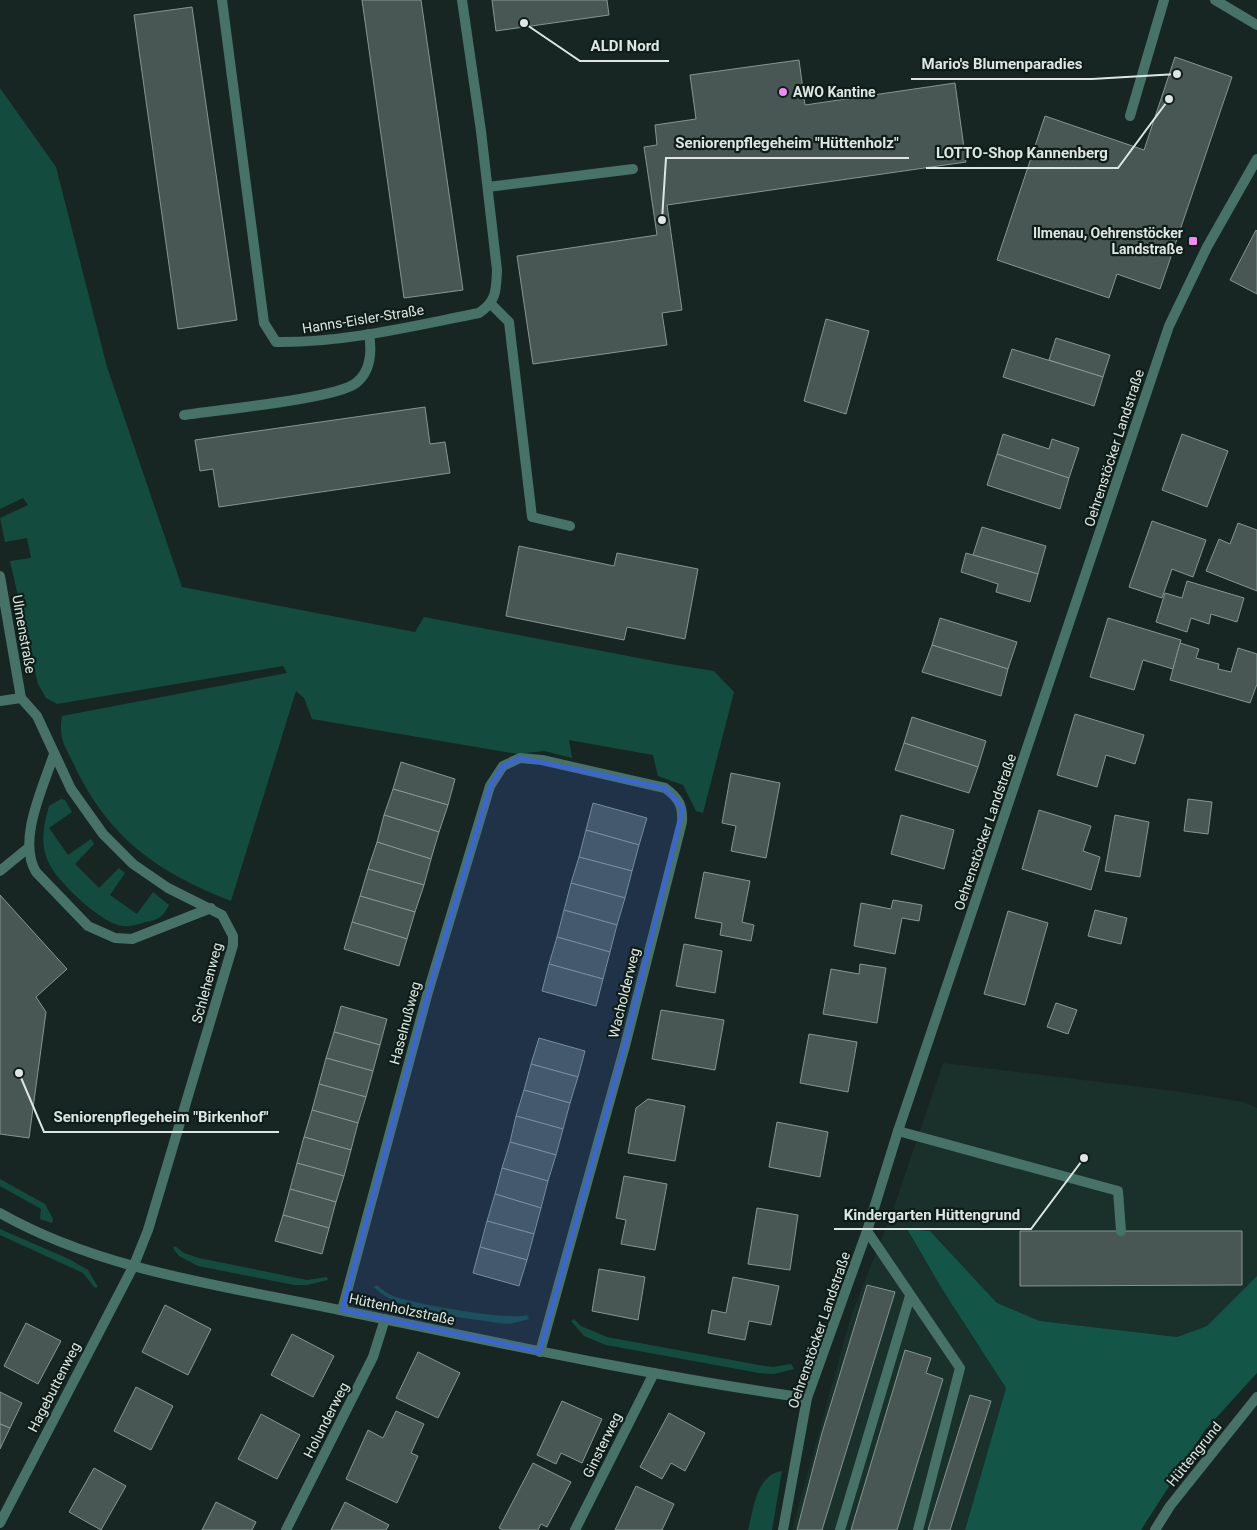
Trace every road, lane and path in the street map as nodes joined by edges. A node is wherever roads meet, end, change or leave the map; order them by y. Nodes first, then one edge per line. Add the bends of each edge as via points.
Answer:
1 (222, 0) edge
2 (462, 0) edge
3 (1164, 0) edge
4 (1215, 0) edge
5 (1257, 25) edge
6 (1130, 116) dead end
7 (1257, 159) edge
8 (633, 168) dead end
9 (488, 187) junction
10 (492, 305) junction
11 (369, 334) junction
12 (184, 415) dead end
13 (570, 526) dead end
14 (0, 576) edge
15 (21, 698) junction
16 (0, 701) edge
17 (54, 754) junction
18 (520, 758) joint
19 (28, 848) junction
20 (0, 871) edge
21 (211, 908) junction
22 (898, 1131) junction
23 (0, 1213) edge
24 (867, 1231) junction
25 (1121, 1231) dead end
26 (134, 1265) junction
27 (910, 1296) junction
28 (342, 1310) junction
29 (385, 1319) junction
30 (540, 1352) junction
31 (654, 1373) junction
32 (1257, 1397) edge
33 (807, 1398) junction
34 (0, 1523) edge
35 (286, 1530) edge
36 (575, 1530) edge
37 (783, 1530) edge
38 (840, 1530) edge
39 (918, 1530) edge
40 (1155, 1530) edge

1 - 11 street, Hanns-Eisler-Straße via 264,323 276,342
2 - 9 street
3 - 6 street
4 - 5 street
7 - 22 street, Oehrenstöcker Landstraße via 1207,247 1169,326
8 - 9 street
9 - 10 street via 497,270
10 - 11 street, Hanns-Eisler-Straße via 479,313
10 - 13 street via 509,322 532,516
11 - 12 street via 372,350 368,367 356,384 331,394
14 - 15 street, Ulmenstraße
15 - 16 street
15 - 17 street, Schlehenweg via 37,716
17 - 19 street via 30,831
17 - 21 street, Schlehenweg via 86,813 133,864 168,888
18 - 28 street, Haselnußweg via 504,766 490,786 428,992
18 - 30 street, Wacholderweg via 665,788 675,795 683,808 625,1046
19 - 20 street
19 - 21 street via 30,862 36,872 88,926 115,938 132,939
21 - 26 street, Schlehenweg via 222,915 228,925 233,945 160,1193
22 - 24 street, Oehrenstöcker Landstraße
22 - 25 street via 1118,1191
23 - 26 street, Hüttenholzstraße via 62,1241
24 - 27 street
24 - 33 street, Oehrenstöcker Landstraße
26 - 28 street, Hüttenholzstraße
26 - 34 street, Hagebuttenweg
27 - 38 street
27 - 39 street via 960,1368
28 - 29 street, Hüttenholzstraße
29 - 30 street, Hüttenholzstraße
29 - 35 street, Holunderweg via 373,1358
30 - 31 street, Hüttenholzstraße
31 - 33 street, Hüttenholzstraße
31 - 36 street, Ginsterweg
32 - 40 street, Hüttengrund via 1170,1506
33 - 37 street, Oehrenstöcker Landstraße

